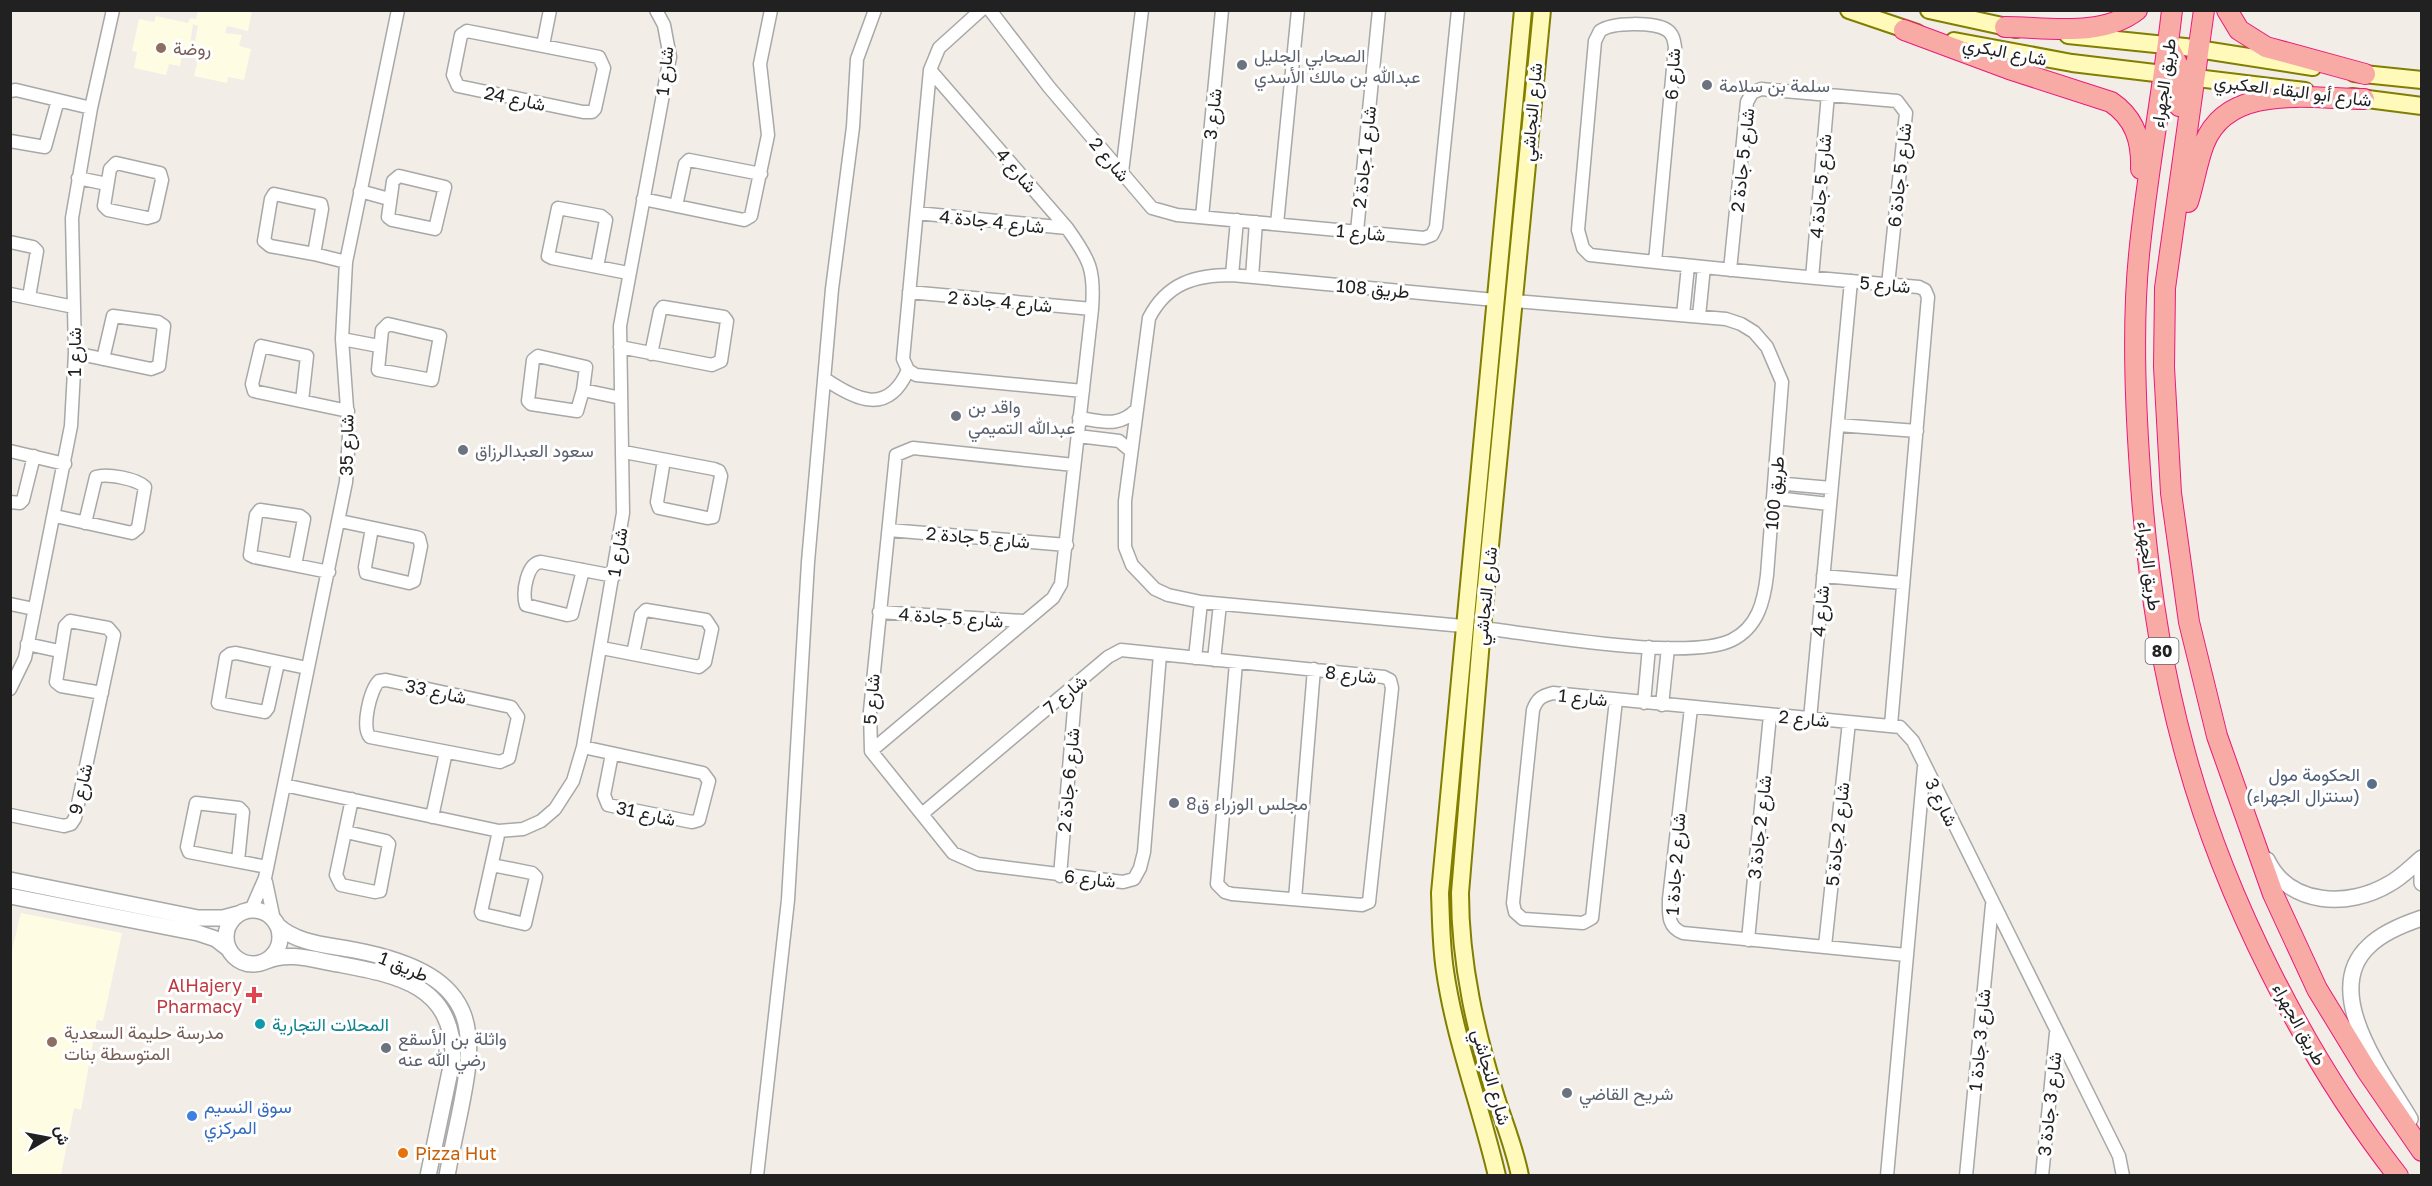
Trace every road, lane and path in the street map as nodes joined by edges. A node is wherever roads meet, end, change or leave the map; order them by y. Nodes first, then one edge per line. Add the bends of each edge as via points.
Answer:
1 (113, 10) edge
2 (398, 10) edge
3 (550, 10) edge
4 (656, 10) edge
5 (771, 10) edge
6 (875, 10) edge
7 (981, 10) edge
8 (990, 10) edge
9 (1142, 10) edge
10 (1222, 10) edge
11 (1298, 10) edge
12 (1379, 10) edge
13 (1458, 10) edge
14 (1522, 10) edge
15 (1542, 10) edge
16 (1929, 10) edge
17 (2137, 10) edge
18 (2172, 10) edge
19 (2183, 10) edge
20 (2204, 10) edge
21 (2227, 10) edge
22 (1855, 12) edge
23 (2005, 27) junction
24 (1904, 30) junction
25 (543, 45) junction
26 (2174, 46) junction
27 (2200, 50) junction
28 (930, 70) junction
29 (2365, 74) junction
30 (2181, 75) junction
31 (2421, 80) edge
32 (10, 91) edge
33 (1828, 94) junction
34 (2364, 99) junction
35 (58, 100) junction
36 (2421, 106) edge
37 (91, 108) junction
38 (1511, 137) junction
39 (1528, 140) junction
40 (10, 141) edge
41 (1122, 172) junction
42 (761, 174) junction
43 (78, 178) junction
44 (107, 184) junction
45 (360, 191) junction
46 (389, 199) junction
47 (643, 199) junction
48 (676, 206) junction
49 (917, 213) junction
50 (1202, 217) junction
51 (1237, 220) junction
52 (1256, 222) junction
53 (1277, 224) junction
54 (1067, 228) junction
55 (1357, 231) junction
56 (10, 242) edge
57 (314, 254) junction
58 (2139, 255) junction
59 (346, 261) junction
60 (1655, 262) junction
61 (1688, 266) junction
62 (597, 267) junction
63 (1704, 267) junction
64 (1730, 270) junction
65 (628, 273) junction
66 (1232, 275) junction
67 (1252, 277) junction
68 (1812, 278) junction
69 (1851, 281) junction
70 (1888, 285) junction
71 (2165, 288) junction
72 (909, 292) junction
73 (10, 294) edge
74 (29, 297) junction
75 (1495, 300) junction
76 (1515, 301) junction
77 (74, 307) junction
78 (1092, 309) junction
79 (1683, 315) junction
80 (1699, 316) junction
81 (342, 339) junction
82 (379, 346) junction
83 (620, 348) junction
84 (75, 353) junction
85 (651, 354) junction
86 (103, 359) junction
87 (908, 370) junction
88 (825, 378) junction
89 (583, 390) junction
90 (1083, 391) junction
91 (621, 398) junction
92 (302, 401) junction
93 (1136, 410) junction
94 (348, 411) junction
95 (1079, 418) junction
96 (1838, 425) junction
97 (1917, 431) junction
98 (1078, 436) junction
99 (10, 451) edge
100 (1131, 451) junction
101 (624, 452) junction
102 (34, 456) junction
103 (664, 460) junction
104 (65, 464) junction
105 (1074, 465) junction
106 (1776, 483) junction
107 (1831, 488) junction
108 (1775, 498) junction
109 (10, 501) edge
110 (1829, 504) junction
111 (55, 516) junction
112 (340, 521) junction
113 (85, 523) junction
114 (372, 528) junction
115 (889, 530) junction
116 (1067, 545) junction
117 (295, 565) junction
118 (583, 570) junction
119 (329, 572) junction
120 (614, 576) junction
121 (1823, 576) junction
122 (1902, 583) junction
123 (1202, 602) junction
124 (10, 604) edge
125 (1220, 604) junction
126 (34, 609) junction
127 (879, 612) junction
128 (1023, 621) junction
129 (1463, 626) junction
130 (1482, 628) junction
131 (27, 644) junction
132 (1649, 647) junction
133 (602, 648) junction
134 (1668, 648) junction
135 (59, 651) junction
136 (633, 654) junction
137 (1160, 654) junction
138 (1195, 658) junction
139 (1214, 660) junction
140 (278, 663) junction
141 (1236, 663) junction
142 (307, 669) junction
143 (1314, 669) junction
144 (1076, 685) junction
145 (10, 689) edge
146 (102, 693) junction
147 (1616, 700) junction
148 (1644, 703) junction
149 (1662, 705) junction
150 (1691, 708) junction
151 (1770, 715) junction
152 (1810, 719) junction
153 (1849, 722) junction
154 (1891, 725) junction
155 (583, 747) junction
156 (871, 751) junction
157 (446, 752) junction
158 (612, 754) junction
159 (1924, 766) junction
160 (1469, 770) junction
161 (1450, 772) junction
162 (284, 785) junction
163 (2238, 796) junction
164 (1448, 798) junction
165 (352, 799) junction
166 (1467, 801) junction
167 (922, 814) junction
168 (10, 815) edge
169 (432, 817) junction
170 (499, 831) junction
171 (346, 832) junction
172 (2421, 858) edge
173 (238, 861) junction
174 (492, 865) junction
175 (2421, 866) edge
176 (266, 872) junction
177 (1060, 876) junction
178 (10, 880) edge
179 (2421, 883) edge
180 (10, 896) edge
181 (1295, 899) junction
182 (1992, 904) junction
183 (244, 912) junction
184 (2421, 918) edge
185 (276, 922) junction
186 (1748, 940) junction
187 (1826, 946) junction
188 (229, 949) junction
189 (1906, 954) junction
190 (266, 961) junction
191 (2056, 1033) junction
192 (2421, 1137) edge
193 (2421, 1151) edge
194 (428, 1176) edge
195 (447, 1176) edge
196 (757, 1176) edge
197 (1497, 1176) edge
198 (1520, 1176) edge
199 (1887, 1176) edge
200 (1966, 1176) edge
201 (2042, 1176) edge
202 (2123, 1176) edge
203 (2398, 1176) edge

1 - 37 street, شارع 1
2 - 45 street, شارع 35
3 - 25 street
4 - 47 street, شارع 1 via 669,42 670,57
5 - 42 street via 760,64 769,128
6 - 88 street via 857,59
7 - 28 street via 939,48
8 - 41 street, شارع 2
9 - 41 street
10 - 50 street, شارع 3
11 - 53 street
12 - 55 street, شارع 1 جادة 2
13 - 55 street, شارع 1 via 1435,233 1424,238
14 - 38 main road, شارع النجاشي
15 - 39 main road, شارع النجاشي
16 - 22 main road via 1918,25 1878,13
16 - 23 main road, شارع البكري
17 - 23 highway via 2115,23 2093,28
18 - 26 highway, طريق الجهراء
19 - 26 highway
20 - 27 highway, طريق الجهراء / 80
21 - 29 highway via 2239,30 2266,47
22 - 24 main road, شارع البكري
23 - 26 main road, شارع البكري
24 - 30 main road, شارع البكري via 2072,63
24 - 58 highway via 2082,91 2123,110 2142,148
25 - 25 street, شارع 24 via 466,31 461,36 453,80 464,88 592,112 603,60
26 - 27 main road, شارع أبو البقاء العكبري
26 - 30 highway
27 - 29 main road, شارع أبو البقاء العكبري
27 - 30 highway, طريق الجهراء / 80
28 - 49 street
28 - 54 street, شارع 4
29 - 31 main road, شارع أبو البقاء العكبري
30 - 34 main road, شارع أبو البقاء العكبري
30 - 58 highway, طريق الجهراء / 80
30 - 71 highway via 2158,273
32 - 35 street
33 - 64 street, شارع 5 جادة 2 via 1761,89 1752,93 1747,102
33 - 68 street, شارع 5 جادة 4
33 - 70 street, شارع 5 جادة 6 via 1898,101 1906,113
34 - 36 main road, شارع أبو البقاء العكبري
34 - 71 highway via 2264,99 2242,103 2214,125 2204,144
35 - 37 street
35 - 40 street via 45,147
37 - 43 street, شارع 1
38 - 39 main road via 1519,132
38 - 75 main road, شارع النجاشي
39 - 76 main road, شارع النجاشي
41 - 50 street, شارع 2 via 1152,208
42 - 48 street via 753,211 747,220
42 - 48 street via 689,160
43 - 44 street
43 - 77 street, شارع 1 via 72,218
44 - 44 street via 116,163 158,171 162,180 154,216 147,218 106,208 103,201
45 - 46 street
45 - 59 street, شارع 35
46 - 46 street via 389,219 433,229 438,224 446,190 440,184 399,176 393,181
47 - 48 street
47 - 65 street, شارع 1
49 - 54 street, شارع 4 جادة 4
49 - 72 street
50 - 51 street, شارع 2
51 - 52 street, شارع 2
51 - 66 street
52 - 53 street, شارع 2
52 - 67 street
53 - 55 street, شارع 1
54 - 78 street, شارع 4 via 1092,267
56 - 74 street via 37,251
57 - 57 street via 270,246 264,241 274,194 321,204
57 - 59 street
58 - 203 highway, طريق الجهراء / 80 via 2135,364 2142,503 2158,630 2183,748 2200,804 2241,908 2287,1005 2341,1096
59 - 81 street, شارع 35
60 - 60 street, شارع 6 via 1675,47 1664,28 1617,23 1600,31 1595,41 1578,230 1583,248 1590,255
60 - 61 street, شارع 5
61 - 63 street, شارع 5
61 - 79 street
62 - 62 street via 548,256 558,208 606,220
62 - 65 street
63 - 64 street, شارع 5
63 - 80 street
64 - 68 street, شارع 5
65 - 83 street, شارع 1
66 - 67 street, طريق 108
66 - 93 street, طريق 108 via 1190,279 1168,291 1156,304 1149,318
67 - 75 street, طريق 108
68 - 69 street, شارع 5
69 - 70 street, شارع 5
69 - 96 street, شارع 4
70 - 97 street, شارع 5 via 1919,287 1928,297
71 - 163 highway, طريق الجهراء / 80 via 2167,428 2180,569 2201,675
72 - 78 street, شارع 4 جادة 2
72 - 87 street via 903,351
73 - 74 street
74 - 77 street
75 - 129 main road, شارع النجاشي
76 - 79 street, طريق 100
76 - 130 main road, شارع النجاشي
77 - 84 street, شارع 1
78 - 90 street, شارع 4
79 - 80 street, طريق 100
80 - 106 street, طريق 100 via 1726,319 1754,332 1777,367 1783,396
81 - 82 street
81 - 94 street, شارع 35
82 - 82 street via 379,371 427,381 434,378 441,341 438,334 388,324 382,330
83 - 85 street
83 - 91 street, شارع 1
84 - 86 street
84 - 104 street, شارع 1
85 - 85 street via 719,364 727,321 724,317 663,307
86 - 86 street via 155,369 161,356 164,326 113,316
87 - 88 street via 893,393 869,400 850,396
87 - 90 street via 916,375
88 - 196 street via 806,596 788,900
89 - 89 street via 587,373 584,365 540,356 533,360 526,396 529,403 575,411
89 - 91 street
90 - 95 street, شارع 5
91 - 101 street, شارع 1
92 - 92 street via 254,391 252,384 261,346 307,356
92 - 94 street
93 - 95 street via 1119,422
93 - 100 street, طريق 108
94 - 112 street, شارع 35 via 350,436
95 - 98 street, شارع 5
96 - 97 street
96 - 107 street, شارع 4
97 - 122 street, شارع 5
98 - 100 street via 1119,441
98 - 105 street, شارع 5
99 - 102 street
100 - 123 street, طريق 108 via 1124,528 1125,547 1132,565 1155,589
101 - 103 street
101 - 120 street, شارع 1 via 623,513
102 - 104 street
102 - 109 street via 23,500
103 - 103 street via 719,471 713,517 659,508
104 - 111 street, شارع 1
105 - 115 street, شارع 5 via 905,450 896,455
105 - 116 street, شارع 5
106 - 107 street
106 - 108 street, طريق 100
107 - 110 street, شارع 4
108 - 110 street
108 - 134 street, طريق 100 via 1765,600 1757,618 1731,640 1696,648
110 - 121 street, شارع 4
111 - 113 street
111 - 126 street, شارع 1
112 - 114 street
112 - 119 street, شارع 35
113 - 113 street via 135,532 145,487 139,482 96,477
114 - 114 street via 420,540 414,581 366,573
115 - 116 street, شارع 5 جادة 2
115 - 127 street, شارع 5
116 - 128 street, شارع 5 via 1061,584 1053,598
117 - 117 street via 250,555 260,510 304,519
117 - 119 street
118 - 118 street via 533,564 525,605 572,614
118 - 120 street
119 - 142 street, شارع 35
120 - 133 street, شارع 1
121 - 122 street
121 - 152 street, شارع 4
122 - 154 street, شارع 5
123 - 125 street, طريق 108
123 - 138 street
124 - 126 street
125 - 129 street, طريق 108
125 - 139 street
126 - 131 street, شارع 1
127 - 128 street, شارع 5 جادة 4
127 - 156 street, شارع 5 via 870,711
128 - 156 street, شارع 5
129 - 161 main road, شارع النجاشي
130 - 132 street, طريق 100
130 - 160 main road, شارع النجاشي
131 - 135 street
131 - 145 street, شارع 1
132 - 134 street, طريق 100
132 - 148 street
133 - 136 street
133 - 155 street, شارع 1
134 - 149 street
135 - 146 street, شارع 9 via 55,679 58,684
135 - 146 street, شارع 9 via 70,621 112,630
136 - 136 street via 702,667 712,628 706,620 646,610 641,615
137 - 138 street, شارع 7
137 - 144 street, شارع 7 via 1120,650
137 - 177 street, شارع 6 via 1140,868 1134,879 1123,882
138 - 139 street, شارع 7
139 - 141 street, شارع 7
140 - 140 street via 230,654 226,657 218,703 265,712
140 - 142 street
141 - 143 street, شارع 8
141 - 181 street, شارع 8 via 1217,884 1225,892
142 - 162 street, شارع 35
143 - 181 street
143 - 181 street, شارع 8 via 1384,677 1390,680 1392,688 1369,902 1362,905
144 - 167 street, شارع 7
144 - 177 street, شارع 6 جادة 2
146 - 168 street, شارع 9 via 73,822 64,826
147 - 147 street, شارع 1 via 1553,693 1537,700 1513,903 1515,912 1523,919 1583,923 1594,913
147 - 148 street, شارع 2
148 - 149 street, شارع 2
149 - 150 street, شارع 2
150 - 151 street, شارع 2
150 - 186 street, شارع 2 جادة 1 via 1669,921 1683,933
151 - 152 street, شارع 2
151 - 186 street, شارع 2 جادة 3
152 - 153 street, شارع 2
153 - 154 street, شارع 2
153 - 187 street, شارع 2 جادة 5
154 - 159 street via 1907,732
155 - 158 street, شارع 31
155 - 170 street, شارع 1 via 573,781 555,809 523,829
156 - 167 street, شارع 6
157 - 157 street, شارع 33 via 506,761 518,717 516,711 386,680 376,683 367,736
157 - 169 street
158 - 158 street, شارع 31 via 708,776 699,820 692,822 608,805 604,795
159 - 182 street, شارع 3
159 - 189 street, شارع 3
160 - 161 main road via 1458,778
160 - 166 main road, شارع النجاشي
161 - 164 main road, شارع النجاشي
162 - 165 street, شارع 1
162 - 176 street, شارع 35
163 - 172 street via 2273,873 2295,892 2344,899 2367,894 2389,884
163 - 193 highway, طريق الجهراء / 80 via 2273,894 2317,989
164 - 166 main road via 1461,796
164 - 197 main road, شارع النجاشي via 1440,893 1444,970
165 - 169 street, شارع 1
165 - 171 street
166 - 198 main road, شارع النجاشي via 1460,893 1465,966 1483,1050
167 - 177 street, شارع 6 via 963,860
169 - 170 street, شارع 1
170 - 174 street
171 - 171 street via 337,881 380,891 389,844
173 - 173 street via 188,850 196,802 239,808 243,812
173 - 176 street
174 - 174 street via 482,914 526,923 536,877
175 - 179 street
176 - 183 street, شارع 35
176 - 185 street, شارع 35
178 - 183 street via 198,918 223,918
180 - 188 street via 198,933
182 - 191 street, شارع 3
182 - 200 street, شارع 3 جادة 1
183 - 185 street via 267,914
183 - 188 street via 232,919 226,934
184 - 192 street via 2368,946 2351,984 2351,1003 2356,1024
185 - 190 street via 278,948
185 - 195 street, طريق 1 via 293,937 406,963 435,979 454,998 467,1027 469,1058
186 - 187 street, شارع 2 جادة 1
187 - 189 street, شارع 2 جادة 1
188 - 190 street via 249,964
189 - 199 street, شارع 3
190 - 194 street, طريق 1 via 297,956 382,973 415,985 434,999 450,1023 453,1057
191 - 201 street, شارع 3 جادة 3
191 - 202 street, شارع 3 via 2119,1156

